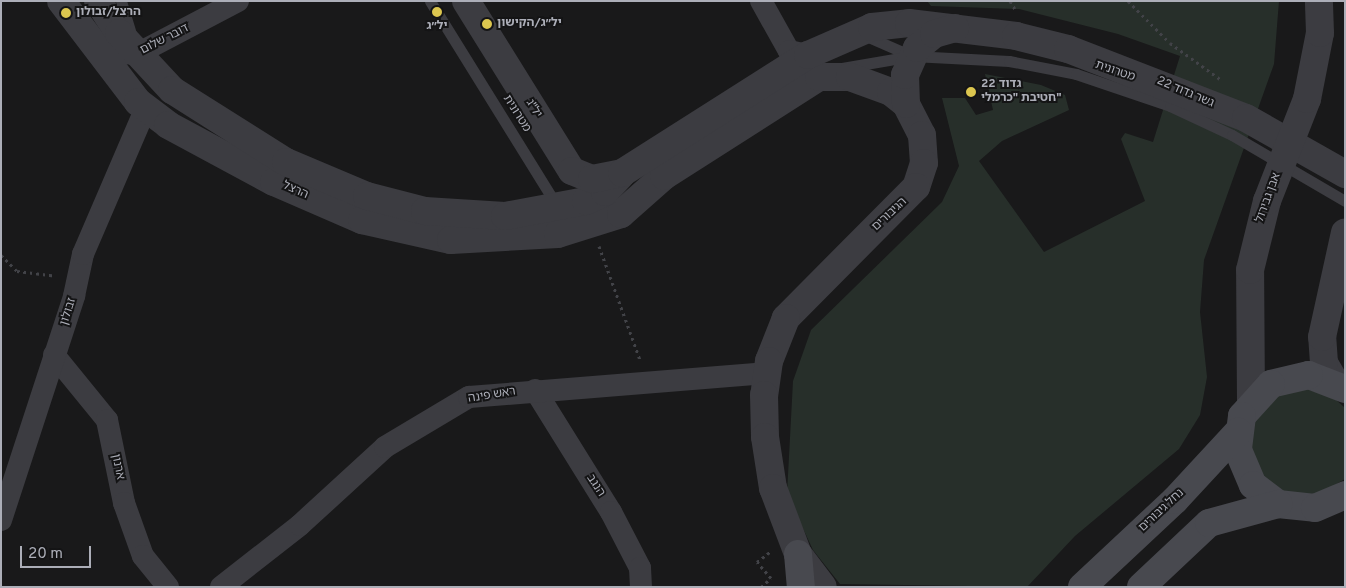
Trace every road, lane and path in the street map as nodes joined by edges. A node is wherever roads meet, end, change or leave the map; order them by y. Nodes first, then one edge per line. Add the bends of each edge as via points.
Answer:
1 (61, 1) edge
2 (98, 1) edge
3 (121, 1) edge
4 (430, 1) edge
5 (466, 1) edge
6 (761, 1) edge
7 (1128, 1) edge
8 (1319, 1) edge
9 (225, 4) edge
10 (958, 27) junction
11 (856, 33) junction
12 (89, 41) junction
13 (1012, 48) junction
14 (137, 54) junction
15 (912, 56) junction
16 (814, 66) junction
17 (1223, 82) dead end
18 (906, 104) junction
19 (146, 108) junction
20 (622, 173) junction
21 (1345, 174) edge
22 (1345, 201) edge
23 (559, 208) junction
24 (596, 224) junction
25 (1345, 232) edge
26 (1, 255) edge
27 (78, 279) junction
28 (54, 355) junction
29 (768, 373) junction
30 (649, 381) junction
31 (1340, 386) edge
32 (535, 390) junction
33 (1251, 401) junction
34 (1238, 432) junction
35 (1345, 495) edge
36 (1278, 504) junction
37 (1, 520) edge
38 (786, 552) junction
39 (168, 587) edge
40 (221, 587) edge
41 (641, 587) edge
42 (761, 587) edge
43 (801, 587) edge
44 (823, 587) edge
45 (1082, 587) edge
46 (1140, 587) edge

1 - 12 street, הרצל
2 - 14 street, הרצל
3 - 14 lane
4 - 23 lane, מטרונית
5 - 20 street, יל"ג via 572,171 598,180
6 - 16 street via 789,51
7 - 17 path via 1170,43
8 - 33 street, אבן גבירול via 1320,32 1309,91 1267,201 1250,270
9 - 14 street, דובר שלום
10 - 11 street via 887,23
10 - 13 street
10 - 15 street via 934,34
11 - 15 lane, מטרונית
11 - 16 street
12 - 14 street, דובר שלום
12 - 19 street, הרצל
13 - 15 lane, מטרונית
13 - 21 street, גשר גדוד 22 via 1068,49 1192,94 1246,118
13 - 22 lane, מטרונית via 1170,106 1232,135
14 - 23 street, הרצל via 172,90 272,154 367,196 425,211 468,215 505,216
15 - 16 lane, מטרונית
15 - 18 street via 905,75
16 - 18 street via 864,81
16 - 20 street
16 - 24 street via 664,176 621,214
18 - 29 street, הגיבורים via 924,148 916,187 786,318
19 - 24 street, הרצל via 274,182 362,220 419,236 516,239
19 - 27 street, זבולון via 83,254
20 - 23 street, הרצל via 605,192
23 - 24 lane
24 - 30 path via 599,253
25 - 31 street via 1322,337 1324,363
26 - 27 path via 17,271
27 - 28 street, זבולון
28 - 37 street, זבולון
28 - 39 street, ארנון via 107,420 124,503 143,556
29 - 30 street, ראש פינה
29 - 38 street, הגיבורים via 764,420
30 - 32 street, ראש פינה
31 - 33 main road via 1296,375 1271,384
32 - 40 street, ראש פינה via 469,397 385,447 300,525
32 - 41 street, הנגב via 611,512 640,568
33 - 34 main road
34 - 36 main road via 1243,468 1253,485
34 - 45 main road, נחל גיבורים via 1175,500
35 - 36 main road via 1315,508
36 - 46 main road via 1209,523
38 - 42 path via 757,562 770,578
38 - 43 main road
38 - 44 street, הגיבורים

